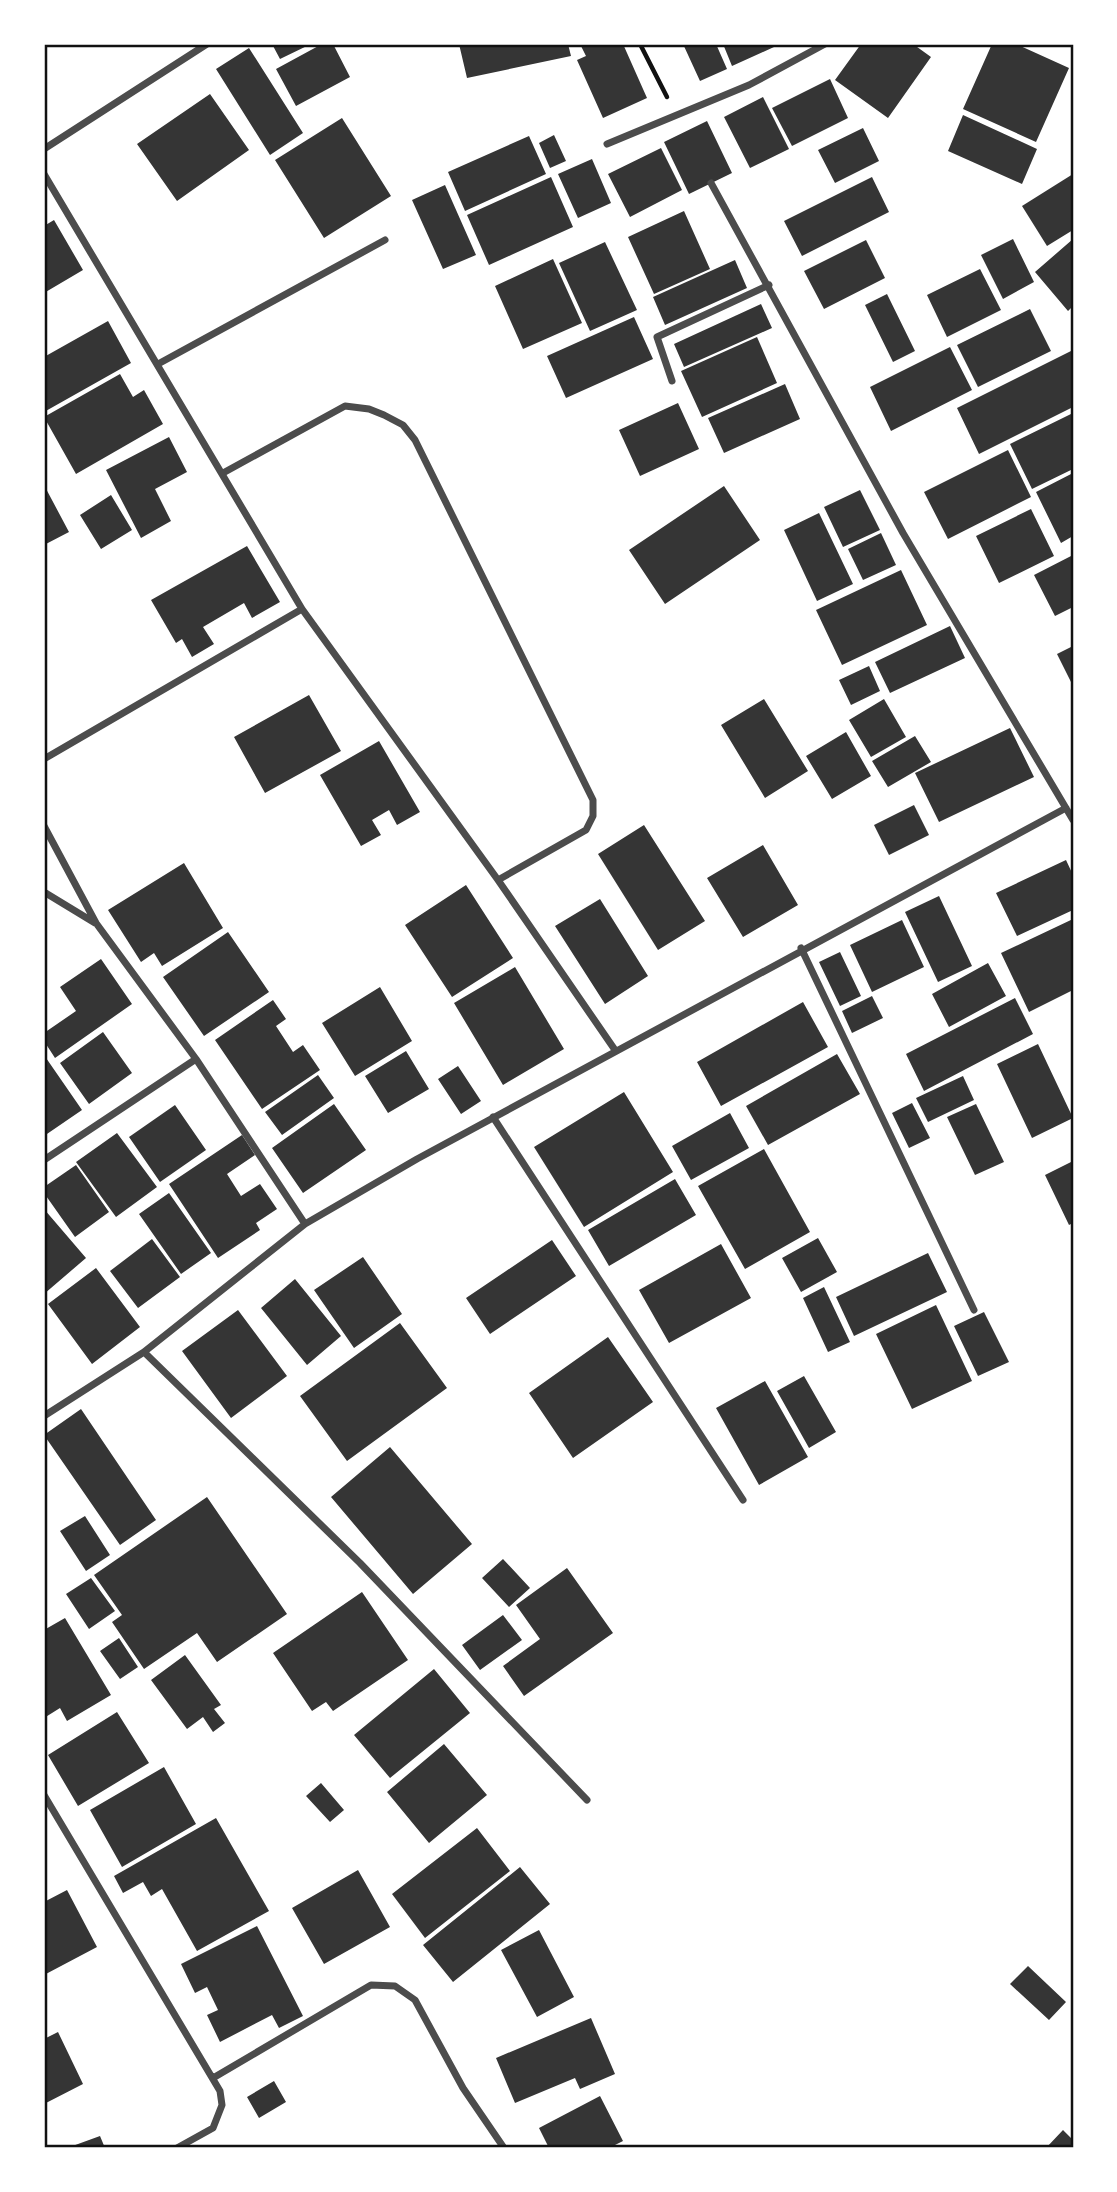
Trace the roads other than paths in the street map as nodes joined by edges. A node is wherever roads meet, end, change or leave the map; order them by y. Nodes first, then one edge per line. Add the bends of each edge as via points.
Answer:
1 (207, 44) edge
2 (825, 44) edge
3 (607, 144) dead end
4 (44, 149) edge
5 (44, 174) edge
6 (711, 183) dead end
7 (385, 240) dead end
8 (769, 285) junction
9 (158, 365) junction
10 (672, 381) dead end
11 (223, 473) junction
12 (302, 609) junction
13 (44, 759) edge
14 (1066, 808) junction
15 (1073, 820) edge
16 (44, 826) edge
17 (498, 880) junction
18 (44, 892) edge
19 (96, 923) junction
20 (801, 948) junction
21 (615, 1050) junction
22 (196, 1059) junction
23 (493, 1117) junction
24 (44, 1160) edge
25 (305, 1224) junction
26 (974, 1310) dead end
27 (144, 1352) junction
28 (44, 1416) edge
29 (743, 1500) dead end
30 (44, 1795) edge
31 (587, 1800) dead end
32 (213, 2078) junction
33 (177, 2148) edge
34 (504, 2148) edge

1 - 4 street
2 - 3 street via 749,85
5 - 9 street
6 - 8 street
7 - 9 street
8 - 10 street via 660,334 657,341
8 - 14 street via 903,533
9 - 11 street
11 - 12 street
11 - 17 street via 345,406 384,415 403,425 415,440 593,800 593,816 586,830
12 - 13 street
12 - 17 street
14 - 15 street
14 - 20 street
16 - 19 street
17 - 21 street
18 - 19 street
19 - 22 street
20 - 21 street
20 - 26 street
21 - 23 street
22 - 24 street
22 - 25 street
23 - 25 street
23 - 29 street
25 - 27 street
27 - 28 street
27 - 31 street via 360,1563
30 - 32 street
32 - 33 street via 222,2105 213,2128
32 - 34 street via 370,1985 395,1986 415,2000 463,2088

